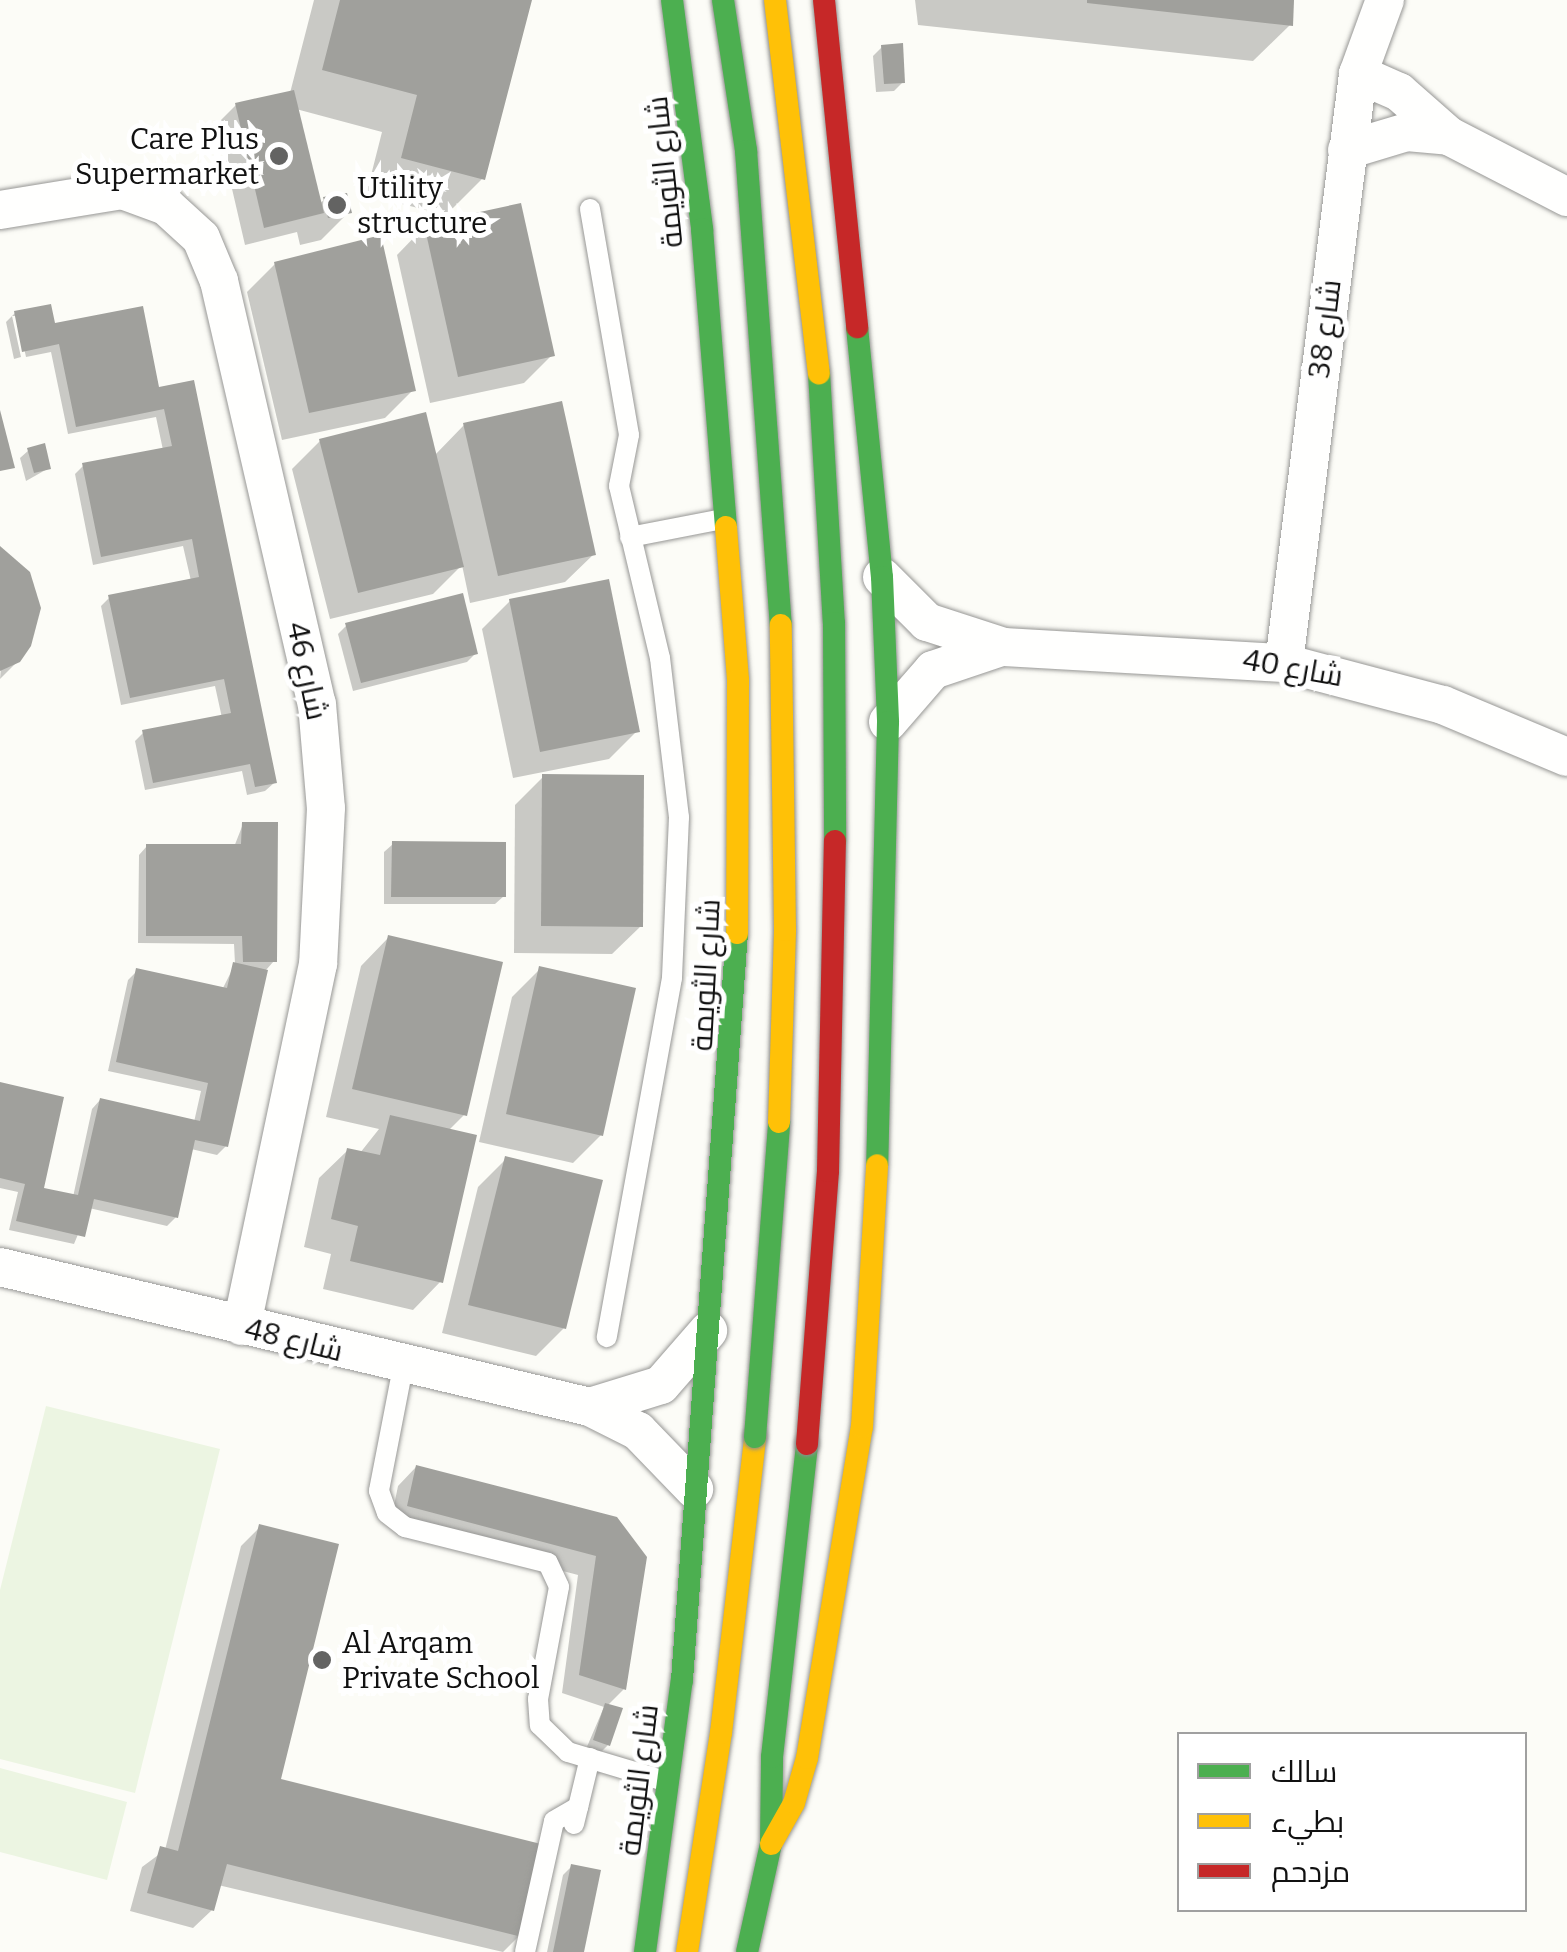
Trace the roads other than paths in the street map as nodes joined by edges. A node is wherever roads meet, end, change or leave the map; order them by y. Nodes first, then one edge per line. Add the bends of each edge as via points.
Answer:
1 (672, 0) edge
2 (722, 0) edge
3 (776, 0) edge
4 (1381, 1) edge
5 (830, 5) edge
6 (680, 40) junction
7 (1358, 74) junction
8 (1449, 136) junction
9 (844, 148) junction
10 (1347, 150) junction
11 (695, 170) junction
12 (1567, 196) edge
13 (590, 209) dead end
14 (0, 210) edge
15 (726, 518) junction
16 (630, 537) junction
17 (882, 578) junction
18 (1004, 647) junction
19 (1284, 663) junction
20 (888, 722) junction
21 (1567, 758) edge
22 (0, 1267) edge
23 (242, 1326) junction
24 (710, 1329) junction
25 (607, 1336) dead end
26 (404, 1367) junction
27 (590, 1406) junction
28 (694, 1489) junction
29 (590, 1758) junction
30 (670, 1783) junction
31 (771, 1844) junction
32 (525, 1952) edge
33 (644, 1952) edge
34 (688, 1952) edge
35 (747, 1952) edge

1 - 6 street, شارع الثويمة
2 - 34 street, bridge via 746,151 781,615 784,949 777,1172 755,1437 722,1733
3 - 31 street, bridge via 824,412 834,623 835,959 828,1171 772,1757
4 - 7 street, شارع 38
5 - 6 street via 794,54 760,74 720,68
5 - 9 street
6 - 11 street, شارع الثويمة
7 - 8 street via 1399,92
7 - 10 street, شارع 38
8 - 10 street via 1407,132
8 - 12 street
9 - 11 street via 803,117 766,109 730,122
9 - 17 street
10 - 19 street, شارع 38
11 - 15 street, شارع الثويمة
13 - 16 lane via 629,435 619,486
14 - 23 street, شارع 46 via 122,190 166,206 201,238 219,281 317,704 326,808 318,964
15 - 16 lane
15 - 24 street, شارع الثويمة via 738,680 741,882
16 - 25 lane via 669,711 678,889 664,1031
17 - 18 street, شارع 40 via 928,622
17 - 20 street
18 - 19 street, شارع 40
18 - 20 street, شارع 40 via 933,670
19 - 21 street, شارع 40 via 1390,688
20 - 31 street via 880,1166 862,1427 806,1758 794,1803
22 - 23 street, شارع 48
23 - 26 street, شارع 48
24 - 27 street, شارع 48 via 662,1385
24 - 28 street, شارع الثويمة
26 - 27 street, شارع 48
26 - 29 lane via 381,1502 405,1526 539,1560 555,1570 560,1587 537,1712 556,1746
27 - 28 street, شارع 48 via 638,1430
28 - 30 street, شارع الثويمة
29 - 30 lane
29 - 32 lane via 576,1815 554,1821
30 - 33 street, شارع الثويمة
31 - 35 street

